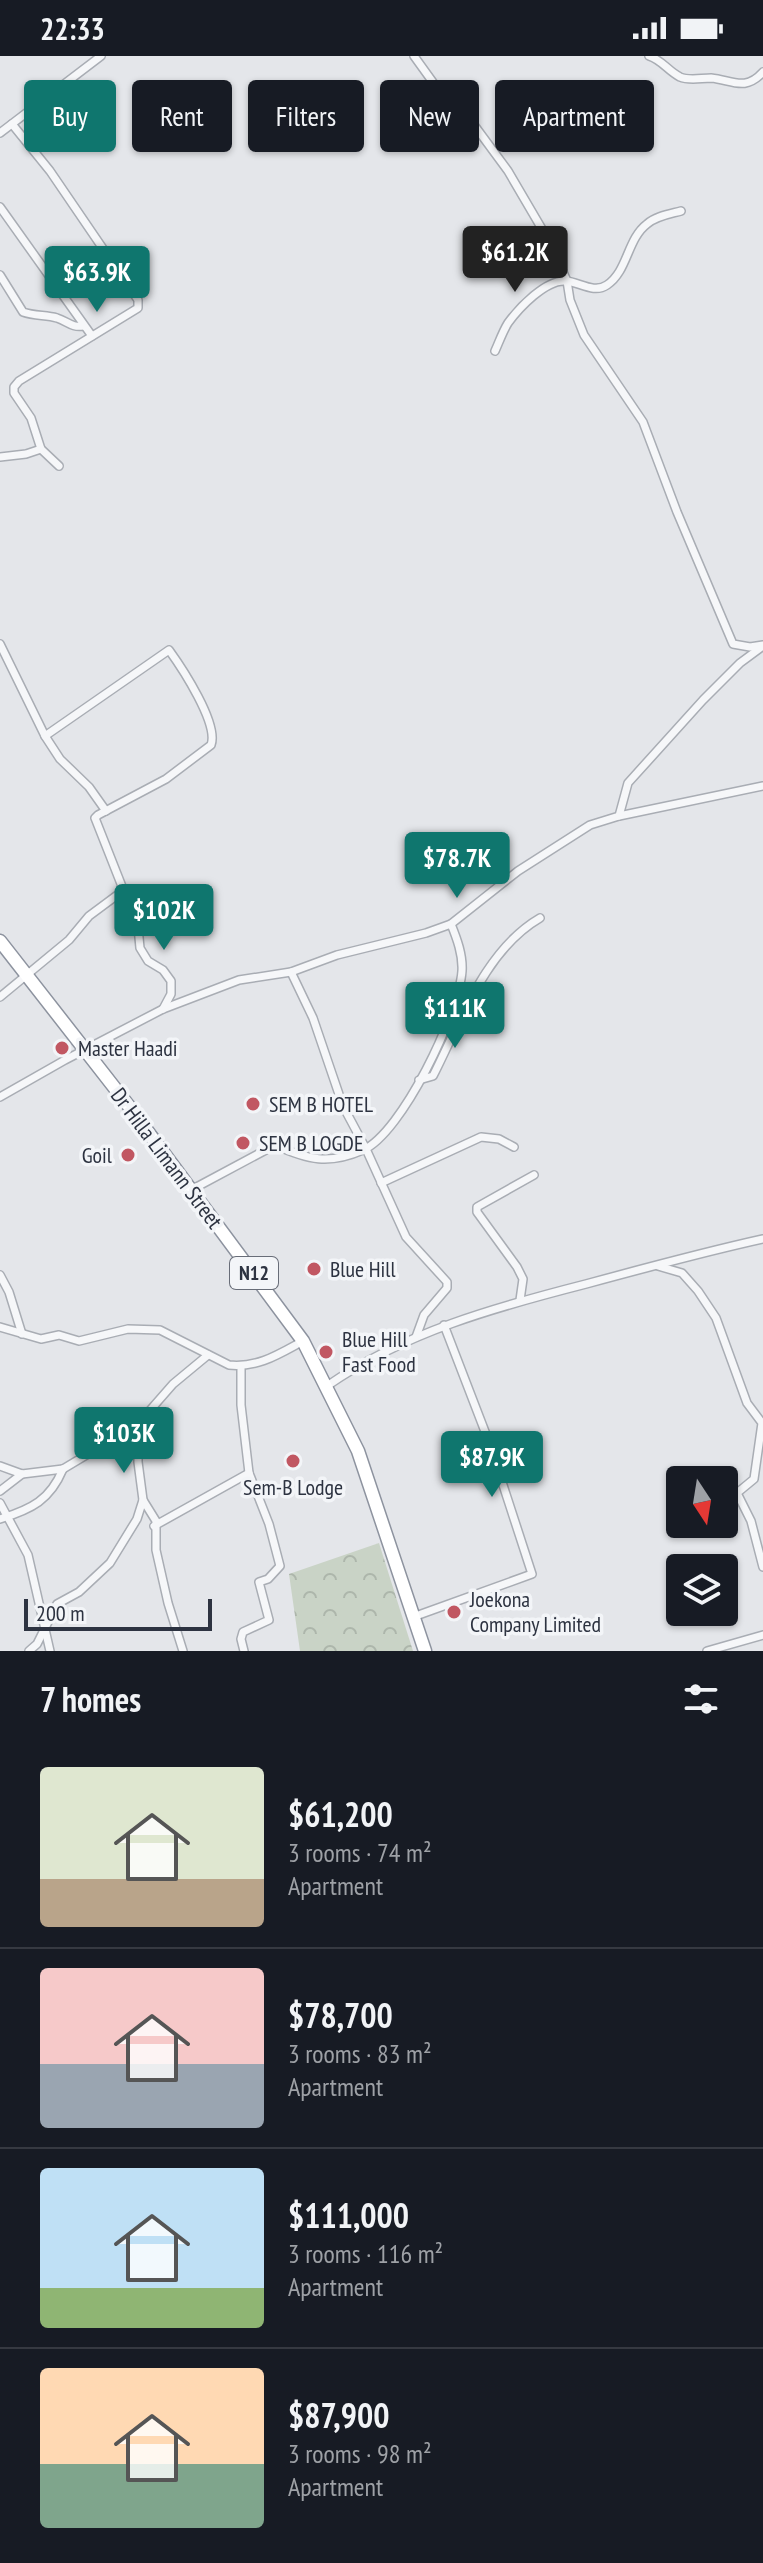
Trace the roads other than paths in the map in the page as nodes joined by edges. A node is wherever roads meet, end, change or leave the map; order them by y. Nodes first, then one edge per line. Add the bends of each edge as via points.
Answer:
1 (101, 56) edge
2 (414, 56) edge
3 (649, 56) edge
4 (763, 72) edge
5 (12, 124) junction
6 (0, 133) edge
7 (0, 207) edge
8 (681, 211) dead end
9 (0, 275) edge
10 (567, 281) junction
11 (83, 326) junction
12 (92, 336) junction
13 (495, 351) dead end
14 (41, 449) junction
15 (0, 457) edge
16 (59, 466) dead end
17 (0, 644) edge
18 (733, 644) junction
19 (763, 645) edge
20 (740, 663) junction
21 (45, 736) junction
22 (763, 786) edge
23 (106, 811) junction
24 (619, 816) junction
25 (124, 890) junction
26 (540, 918) dead end
27 (451, 924) junction
28 (0, 941) edge
29 (291, 972) junction
30 (26, 976) junction
31 (0, 997) edge
32 (163, 1009) junction
33 (84, 1051) junction
34 (419, 1080) junction
35 (0, 1097) edge
36 (514, 1147) dead end
37 (366, 1149) junction
38 (534, 1175) dead end
39 (381, 1183) junction
40 (191, 1190) junction
41 (763, 1239) edge
42 (656, 1265) junction
43 (0, 1275) edge
44 (520, 1300) junction
45 (444, 1325) junction
46 (0, 1327) edge
47 (22, 1334) junction
48 (416, 1337) junction
49 (303, 1341) junction
50 (208, 1355) junction
51 (241, 1366) junction
52 (327, 1386) junction
53 (138, 1424) junction
54 (0, 1466) edge
55 (63, 1469) junction
56 (249, 1473) junction
57 (22, 1474) junction
58 (0, 1491) edge
59 (143, 1500) junction
60 (0, 1503) edge
61 (4, 1518) edge
62 (154, 1526) junction
63 (763, 1567) edge
64 (413, 1617) junction
65 (44, 1627) junction
66 (763, 1635) edge
67 (29, 1651) edge
68 (50, 1651) edge
69 (183, 1651) edge
70 (244, 1651) edge
71 (425, 1651) edge
72 (707, 1651) edge

1 - 5 street
2 - 10 street via 508,171
3 - 4 street via 676,75 731,85 756,80
5 - 6 street
5 - 12 street via 138,300 138,308
7 - 11 street
8 - 10 street via 646,224 609,284 597,288
9 - 11 street via 23,312
10 - 13 street via 541,289 507,324
10 - 18 street via 584,335 643,422
11 - 12 street
12 - 14 street via 14,387
14 - 15 street
14 - 16 street
17 - 21 street
18 - 19 street
18 - 20 street
19 - 20 street
20 - 24 street via 628,783
21 - 23 street
21 - 23 street via 169,650 206,714 211,745 175,773
22 - 24 street
23 - 25 street via 95,823
24 - 27 street via 590,825 518,871
25 - 30 street
25 - 32 street via 140,948 171,981
26 - 34 street via 524,928 487,971 433,1076
27 - 29 street
27 - 34 street via 460,948 458,995 443,1040
28 - 30 highway, Dr Hilla Limann Street / N12
29 - 32 street via 239,980
29 - 37 street via 343,1106
30 - 31 street
30 - 33 highway, Dr Hilla Limann Street / N12
32 - 33 street
33 - 35 street
33 - 40 highway, Dr Hilla Limann Street / N12
34 - 37 street via 391,1127
36 - 39 street via 481,1137
37 - 39 street
37 - 40 street via 330,1161 275,1145
38 - 44 street via 477,1207 523,1279
39 - 48 street via 406,1237 447,1282
40 - 49 highway, Dr Hilla Limann Street / N12
41 - 42 street
42 - 44 street
42 - 63 street via 682,1273 704,1300 716,1318 747,1403 762,1423 754,1479 737,1493
43 - 47 street
44 - 45 street
45 - 48 street
45 - 64 street via 532,1574
46 - 47 street
47 - 50 street via 79,1341 147,1328
48 - 52 street
49 - 51 street via 273,1358
49 - 52 highway, Dr Hilla Limann Street / N12
50 - 51 street
50 - 53 street
51 - 56 street
52 - 64 highway, Dr Hilla Limann Street / N12 via 358,1451
53 - 55 street
53 - 59 street
54 - 57 street
55 - 57 street
55 - 61 street via 48,1496
56 - 62 street
56 - 70 street via 280,1566 259,1582 269,1620 243,1632
57 - 58 street
59 - 62 street
59 - 65 street via 110,1563 57,1604
60 - 61 street
61 - 65 street via 28,1555
62 - 69 street
64 - 71 highway, Dr Hilla Limann Street / N12
65 - 67 street
65 - 68 street
66 - 72 street

